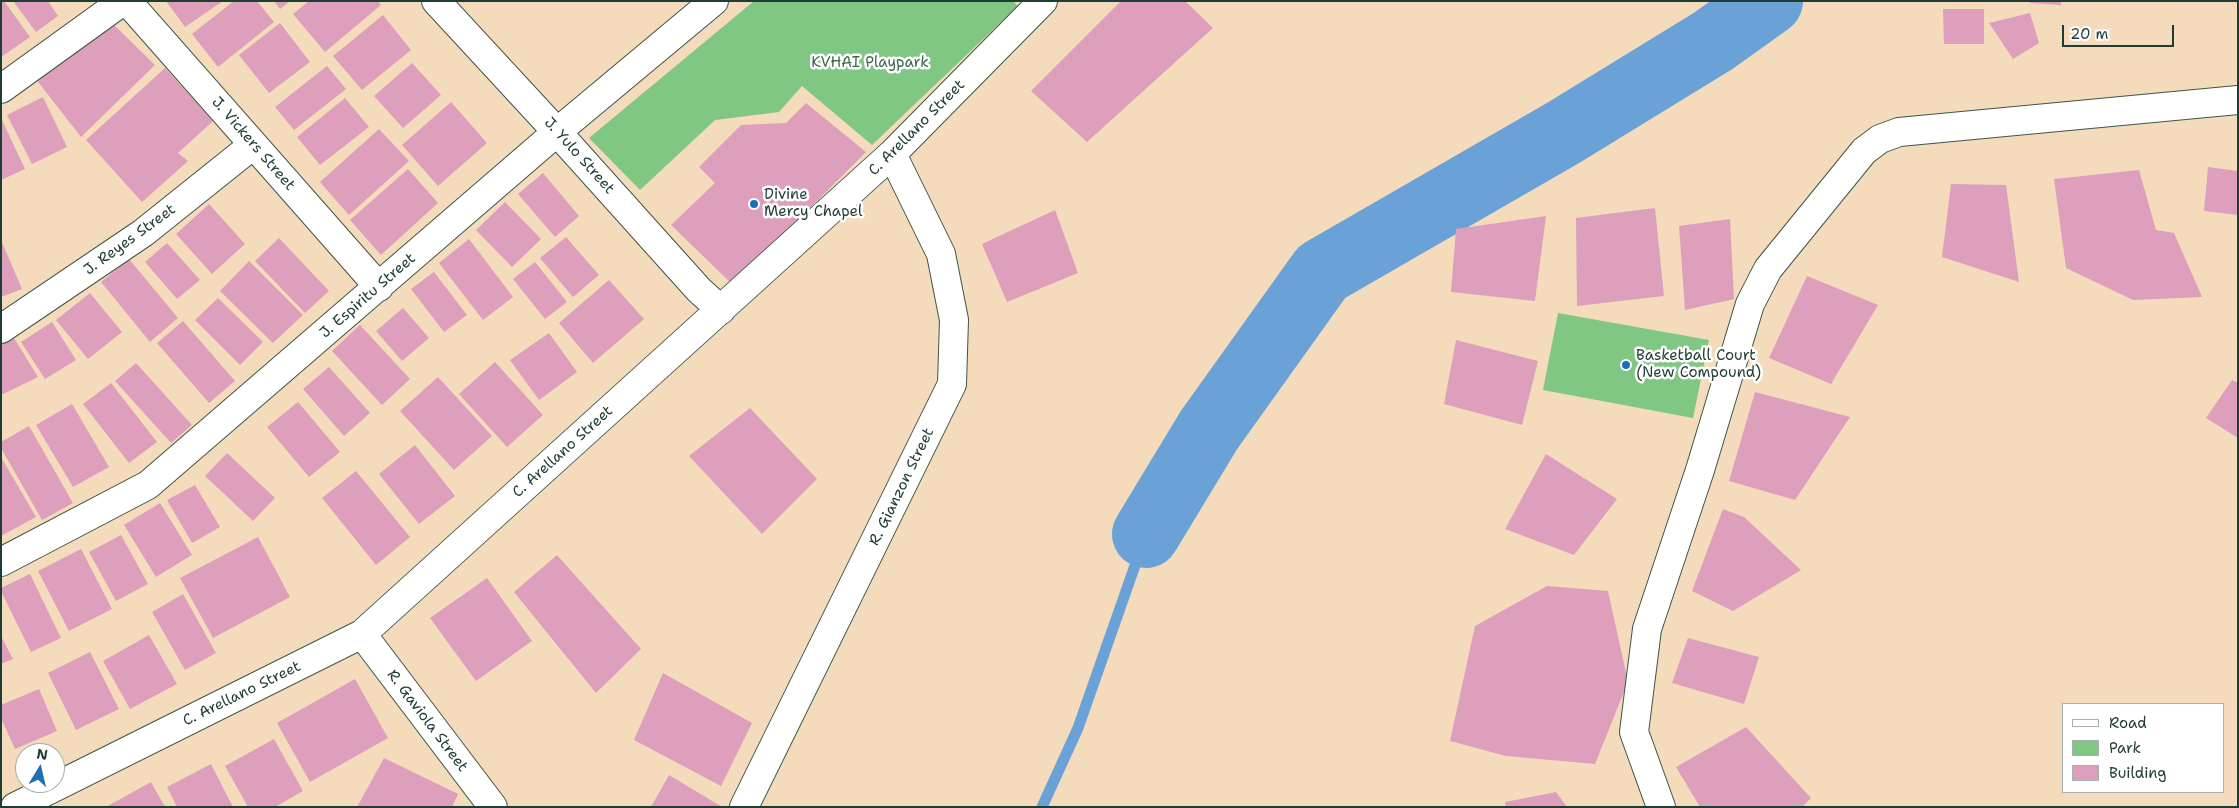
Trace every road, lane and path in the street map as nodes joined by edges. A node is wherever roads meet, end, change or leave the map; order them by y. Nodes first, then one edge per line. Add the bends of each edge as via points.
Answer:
1 (123, 1) edge
2 (127, 1) edge
3 (436, 1) edge
4 (714, 1) edge
5 (1043, 1) edge
6 (1, 89) edge
7 (2238, 100) edge
8 (557, 132) junction
9 (253, 145) junction
10 (892, 154) junction
11 (379, 287) junction
12 (721, 310) junction
13 (1, 329) edge
14 (1, 562) edge
15 (362, 634) junction
16 (15, 807) edge
17 (493, 807) edge
18 (744, 807) edge
19 (1661, 807) edge

1 - 6 street
2 - 9 street, J. Vickers Street
3 - 8 street, J. Yulo Street
4 - 8 street, J. Espiritu Street
5 - 10 street, C. Arellano Street
7 - 19 street via 1899,132 1880,139 1864,151 1768,269 1750,304 1700,470 1646,629 1634,732
8 - 11 street, J. Espiritu Street
8 - 12 street, J. Yulo Street via 699,290
9 - 11 street, J. Vickers Street
9 - 13 street, J. Reyes Street via 144,233
10 - 12 street, C. Arellano Street
10 - 18 street, R. Gianzon Street via 941,254 954,320 952,384
11 - 14 street, J. Espiritu Street via 148,485
12 - 15 street, C. Arellano Street
15 - 16 street, C. Arellano Street
15 - 17 street, R. Gaviola Street

